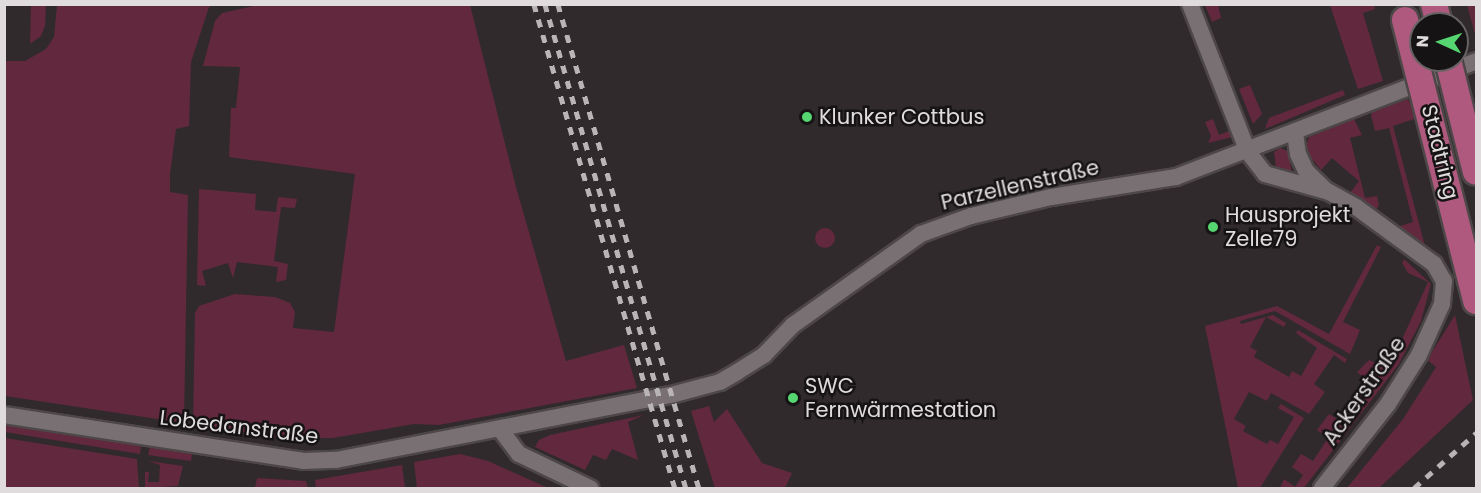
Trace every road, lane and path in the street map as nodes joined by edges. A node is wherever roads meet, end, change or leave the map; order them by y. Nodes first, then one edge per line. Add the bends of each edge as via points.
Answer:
1 (1190, 4) edge
2 (1403, 12) edge
3 (1476, 62) edge
4 (1451, 72) edge
5 (1295, 133) junction
6 (1248, 152) junction
7 (1476, 172) edge
8 (1329, 192) junction
9 (1476, 301) edge
10 (4, 415) edge
11 (500, 429) junction
12 (590, 489) edge
13 (1322, 489) edge

1 - 6 street
2 - 9 main road, Stadtring, bridge
3 - 5 street, Parzellenstraße
4 - 7 main road, Stadtring, bridge
5 - 6 street, Parzellenstraße
5 - 8 street via 1306,171
6 - 8 street via 1265,174
6 - 11 street, Parzellenstraße via 1176,177 1051,197 954,221 904,244 793,326 764,355 720,382
8 - 13 street, Ackerstraße via 1434,264 1444,281 1442,304 1419,355 1388,404
10 - 11 street, Lobedanstraße via 303,462 336,460
11 - 12 street via 519,454

